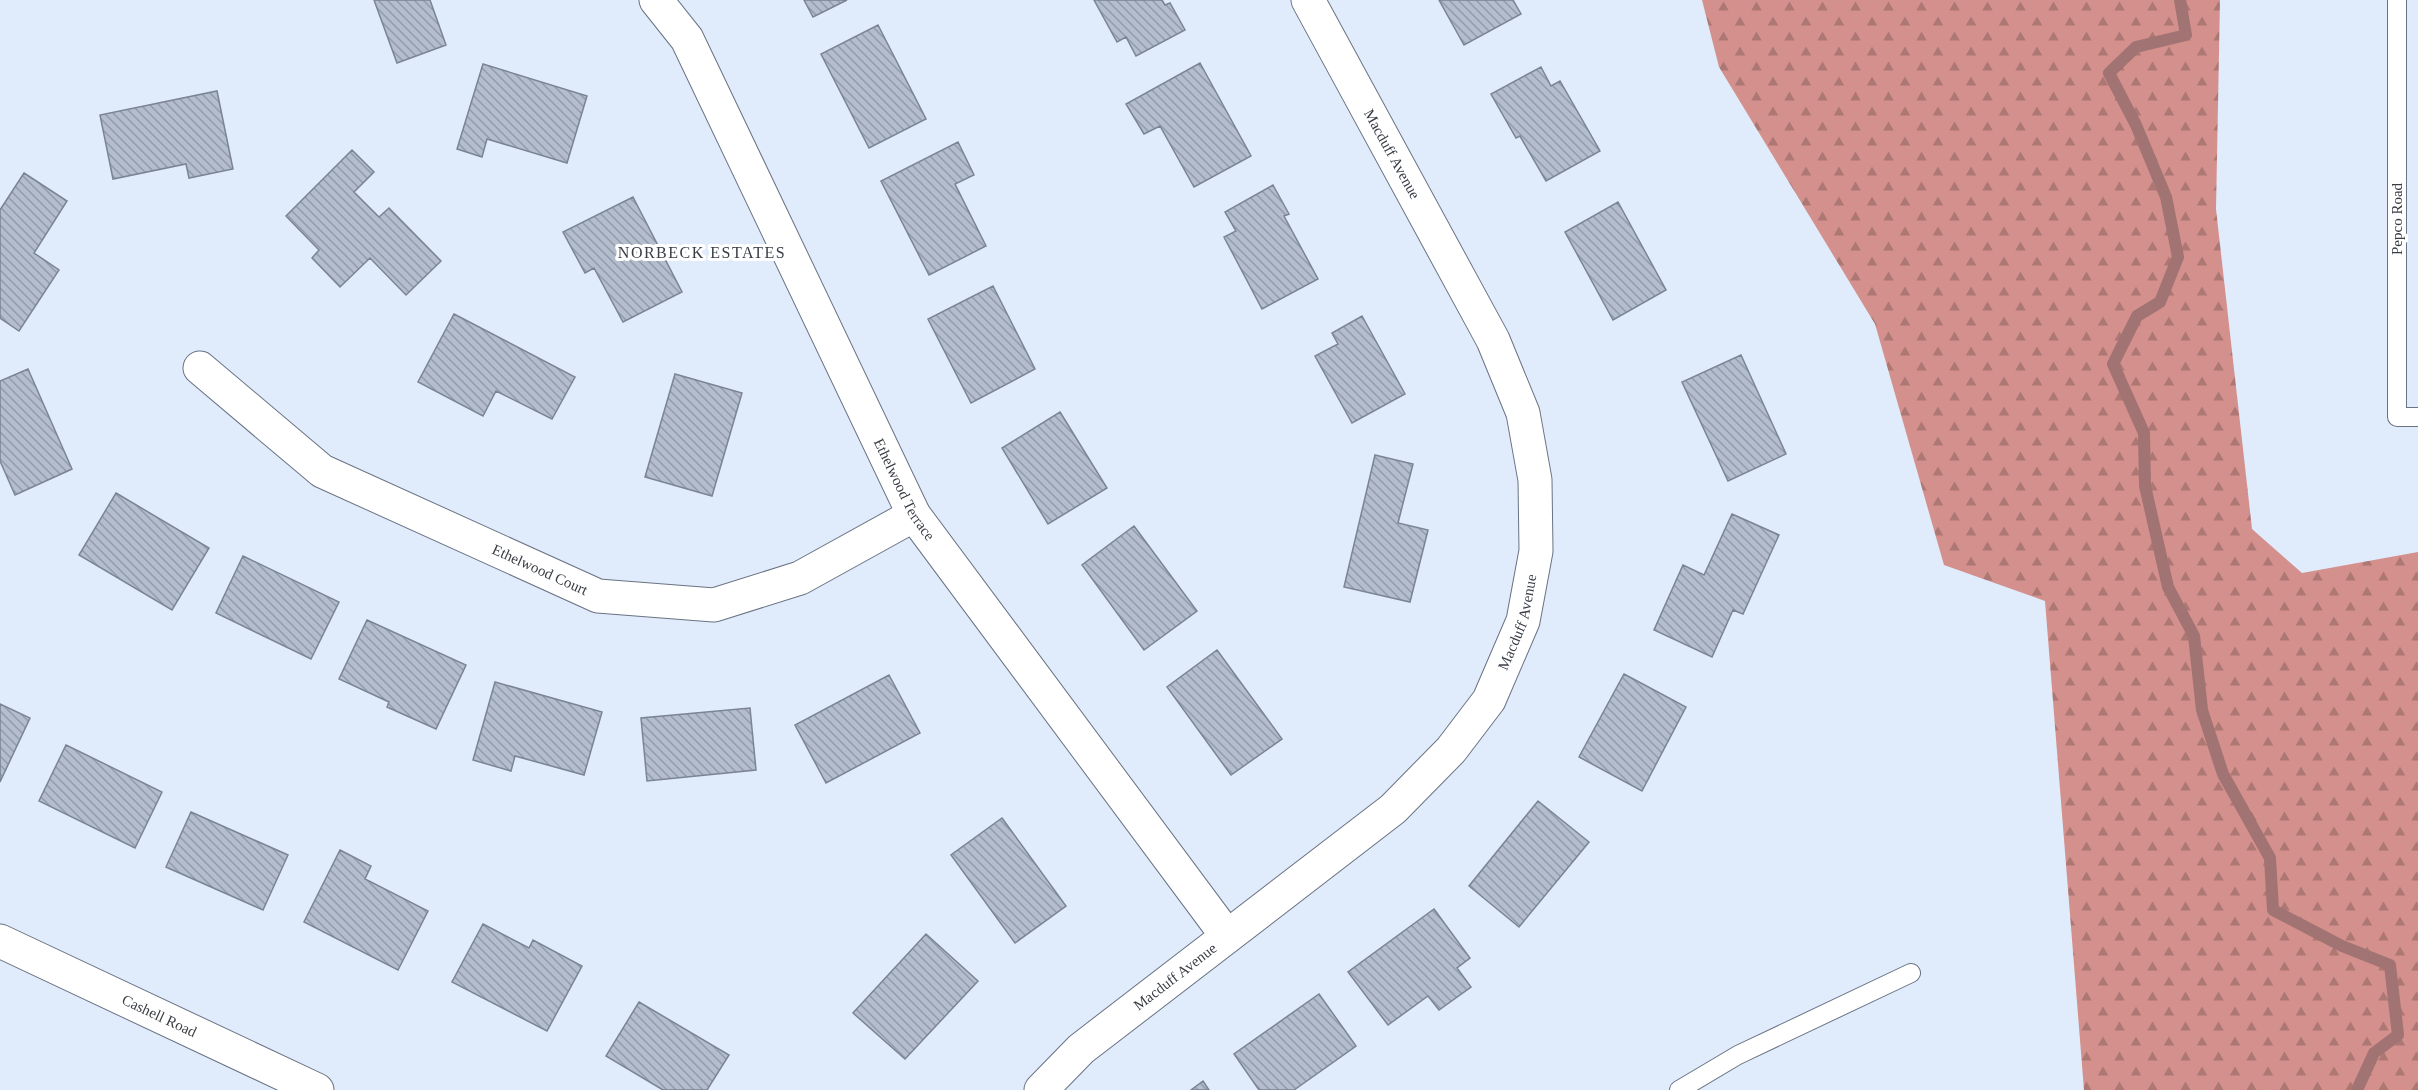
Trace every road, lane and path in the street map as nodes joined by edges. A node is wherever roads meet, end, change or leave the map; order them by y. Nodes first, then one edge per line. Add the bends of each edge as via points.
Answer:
1 (656, 0) edge
2 (1308, 0) edge
3 (2397, 0) edge
4 (200, 368) dead end
5 (2418, 417) edge
6 (914, 515) junction
7 (1227, 936) junction
8 (0, 941) edge
9 (1911, 973) dead end
10 (317, 1090) edge
11 (1041, 1090) edge
12 (1679, 1090) edge

1 - 6 street, Ethelwood Terrace via 687,39
2 - 7 street, Macduff Avenue via 1493,340 1523,413 1534,480 1536,551 1523,621 1489,700 1452,750 1393,809
3 - 5 lane, Pepco Road via 2397,417
4 - 6 street, Ethelwood Court via 322,471 598,596 714,605 800,578
6 - 7 street, Ethelwood Terrace
7 - 11 street, Macduff Avenue via 1081,1049
8 - 10 street, Cashell Road
9 - 12 lane via 1738,1055

